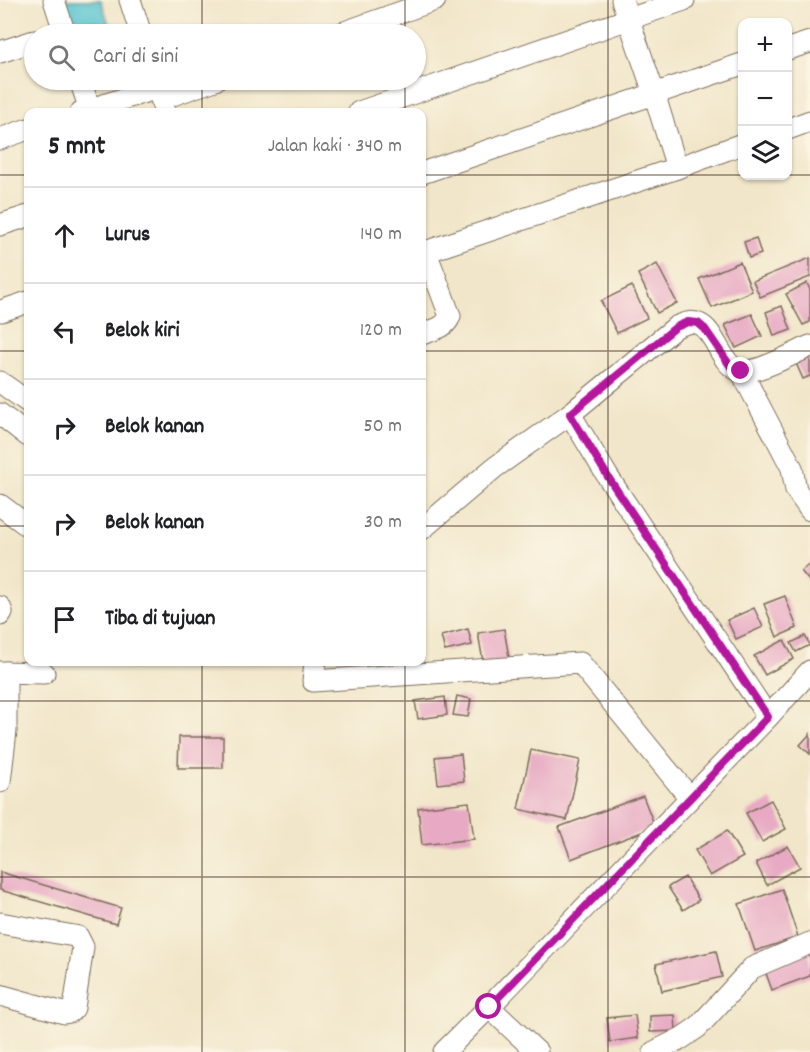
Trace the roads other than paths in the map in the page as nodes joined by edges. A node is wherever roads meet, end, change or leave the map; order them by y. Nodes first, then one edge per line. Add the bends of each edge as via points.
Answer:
1 (54, 0) edge
2 (130, 0) edge
3 (435, 0) edge
4 (684, 0) edge
5 (626, 10) edge
6 (59, 24) edge
7 (138, 24) edge
8 (367, 24) edge
9 (810, 42) edge
10 (24, 44) edge
11 (792, 48) edge
12 (0, 52) edge
13 (738, 65) edge
14 (426, 86) edge
15 (82, 90) edge
16 (178, 90) edge
17 (417, 90) edge
18 (654, 93) junction
19 (160, 95) edge
20 (85, 108) edge
21 (100, 108) edge
22 (369, 108) edge
23 (810, 121) edge
24 (792, 128) edge
25 (24, 130) edge
26 (0, 139) edge
27 (738, 145) edge
28 (677, 168) junction
29 (426, 172) edge
30 (24, 217) edge
31 (0, 225) edge
32 (426, 252) edge
33 (426, 254) edge
34 (24, 303) edge
35 (1, 311) edge
36 (426, 333) edge
37 (810, 346) edge
38 (741, 371) junction
39 (0, 382) edge
40 (24, 399) edge
41 (0, 414) edge
42 (570, 414) junction
43 (24, 433) edge
44 (0, 505) edge
45 (810, 510) edge
46 (24, 523) edge
47 (426, 526) edge
48 (0, 607) edge
49 (0, 615) edge
50 (315, 666) edge
51 (810, 670) edge
52 (3, 672) edge
53 (44, 673) dead end
54 (768, 717) junction
55 (0, 782) edge
56 (690, 798) junction
57 (0, 923) edge
58 (810, 943) edge
59 (0, 996) edge
60 (489, 1007) junction
61 (444, 1052) edge
62 (537, 1052) edge
63 (654, 1052) edge

1 - 6 street
2 - 7 street
3 - 8 street
4 - 5 street
5 - 14 street
5 - 18 street
9 - 11 street
10 - 12 street
13 - 18 street
15 - 20 street
16 - 19 street
17 - 22 street
18 - 28 street
18 - 29 street
19 - 21 street
23 - 24 street
25 - 26 street
27 - 28 street
28 - 32 street
30 - 31 street
33 - 36 street via 450,316 441,327
34 - 35 street
37 - 38 street via 752,371
38 - 42 street via 731,367 705,329 688,322 676,327
38 - 45 street via 792,468 796,490
39 - 40 street
41 - 43 street
42 - 47 street via 494,468
42 - 54 street
44 - 46 street
48 - 49 street
50 - 56 street via 313,681 580,663
51 - 54 street
52 - 53 street
52 - 55 street via 6,731
54 - 56 street
56 - 60 street
57 - 59 street via 74,936 83,947 74,1008 70,1012
58 - 63 street via 752,968 698,1028
60 - 61 street
60 - 62 street

